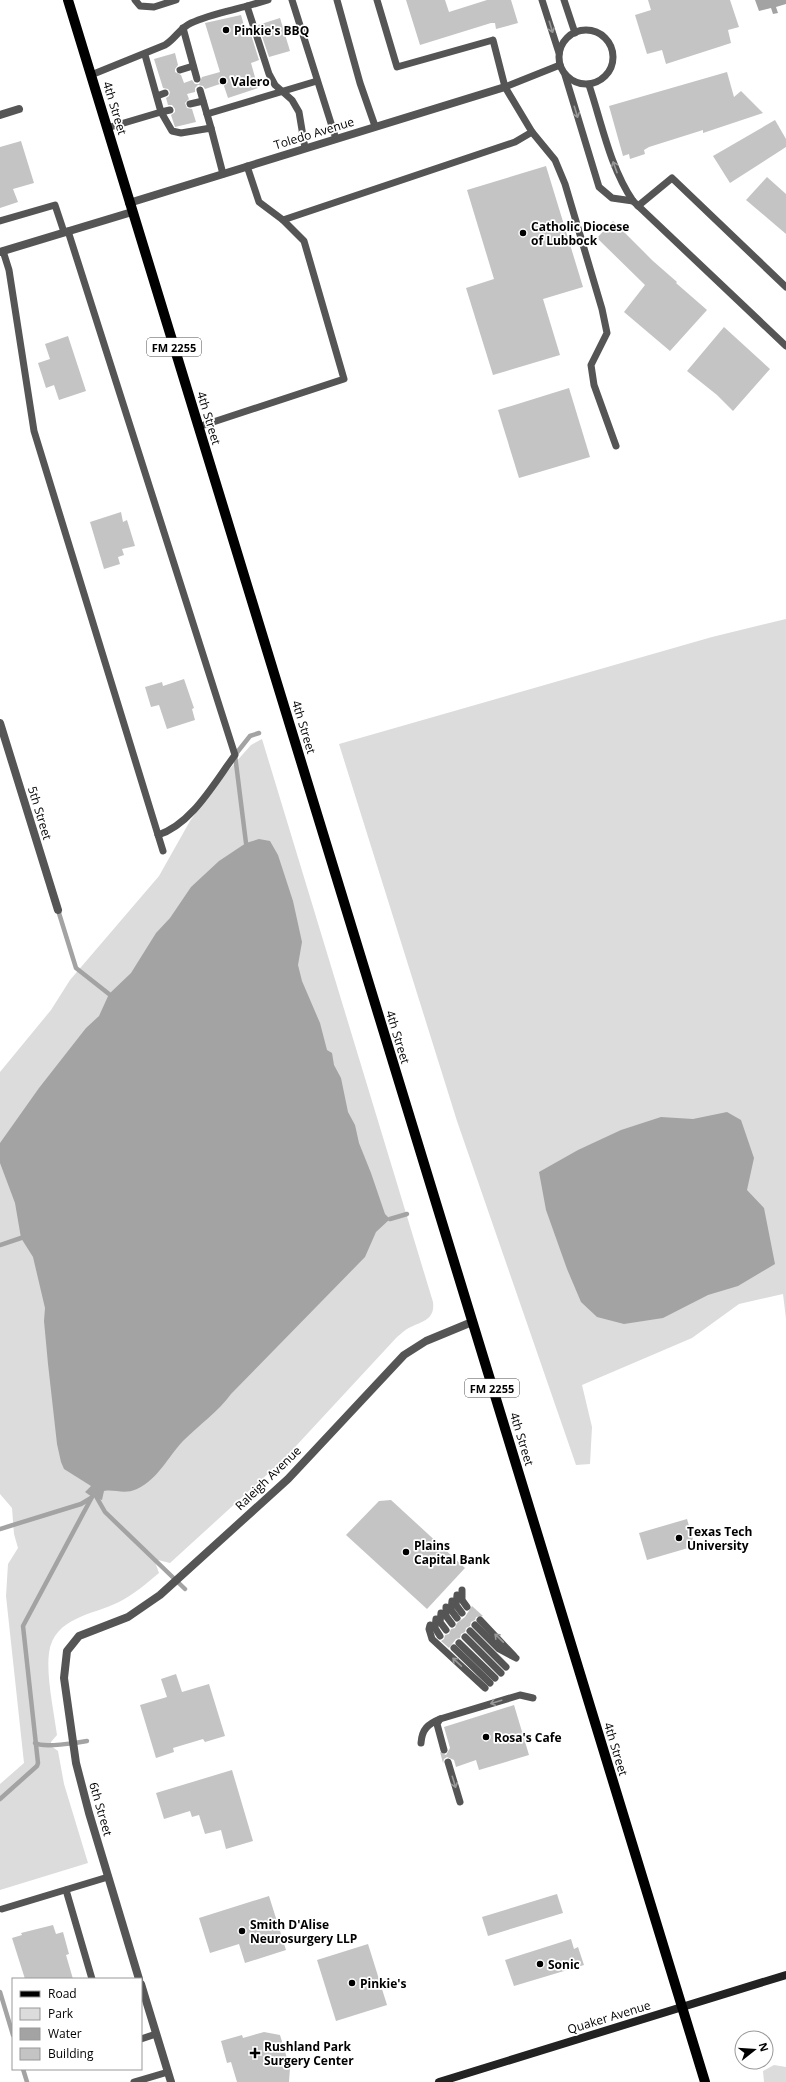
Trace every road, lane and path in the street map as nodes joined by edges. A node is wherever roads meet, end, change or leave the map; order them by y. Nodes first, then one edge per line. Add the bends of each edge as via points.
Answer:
1 (68, 0) edge
2 (135, 0) edge
3 (176, 0) edge
4 (268, 0) edge
5 (292, 0) edge
6 (337, 0) edge
7 (377, 0) edge
8 (542, 0) edge
9 (564, 0) edge
10 (247, 6) junction
11 (183, 28) junction
12 (575, 33) junction
13 (559, 54) junction
14 (145, 55) junction
15 (560, 65) junction
16 (193, 66) junction
17 (180, 70) dead end
18 (91, 75) junction
19 (565, 75) junction
20 (159, 76) dead end
21 (152, 78) junction
22 (197, 79) dead end
23 (317, 81) junction
24 (589, 85) junction
25 (505, 87) junction
26 (200, 90) dead end
27 (282, 92) junction
28 (165, 93) dead end
29 (156, 96) junction
30 (203, 101) junction
31 (190, 104) dead end
32 (18, 109) dead end
33 (170, 110) dead end
34 (161, 112) junction
35 (207, 114) junction
36 (0, 115) edge
37 (375, 126) junction
38 (107, 128) junction
39 (211, 128) junction
40 (532, 132) junction
41 (336, 139) junction
42 (305, 148) junction
43 (247, 166) junction
44 (223, 174) junction
45 (636, 204) junction
46 (131, 207) junction
47 (283, 220) junction
48 (0, 221) edge
49 (66, 231) junction
50 (2, 251) edge
51 (786, 287) edge
52 (786, 346) edge
53 (198, 427) junction
54 (616, 446) dead end
55 (0, 723) edge
56 (158, 835) junction
57 (163, 850) dead end
58 (58, 910) dead end
59 (472, 1322) junction
60 (446, 1607) dead end
61 (438, 1616) dead end
62 (459, 1616) junction
63 (430, 1625) dead end
64 (443, 1633) dead end
65 (73, 1644) joint
66 (456, 1645) dead end
67 (516, 1658) dead end
68 (496, 1678) junction
69 (533, 1698) dead end
70 (440, 1719) junction
71 (421, 1743) dead end
72 (444, 1750) dead end
73 (448, 1762) dead end
74 (460, 1802) dead end
75 (108, 1878) junction
76 (66, 1890) junction
77 (2, 1909) dead end
78 (786, 1975) edge
79 (92, 1978) edge
80 (139, 1978) edge
81 (142, 1987) edge
82 (682, 2007) junction
83 (156, 2034) junction
84 (142, 2039) edge
85 (168, 2072) junction
86 (134, 2082) edge
87 (171, 2082) edge
88 (439, 2082) edge
89 (704, 2082) edge

1 - 18 main road, 4th Street / FM 2255
2 - 3 lane via 140,6 154,7
4 - 10 lane
5 - 23 lane
6 - 37 lane
7 - 25 lane via 397,67 493,40
8 -> 13 lane
9 - 12 lane
10 - 11 lane via 191,23
10 - 27 lane via 269,74
11 - 14 lane via 170,42
11 - 16 lane
12 - 13 lane via 563,42
12 - 24 lane via 586,30 595,32 609,43 612,51 610,69 605,76
13 - 15 lane
14 - 18 lane
14 - 21 lane
15 - 19 lane
15 - 25 lane
16 - 17 lane
16 - 22 lane
18 - 38 main road, 4th Street / FM 2255
19 - 24 lane via 572,81
19 -> 45 lane via 599,188 612,198
20 - 21 lane
21 - 29 lane
23 - 27 lane
23 - 41 lane
45 -> 24 lane via 622,184 614,164
25 - 37 street, Toledo Avenue
25 - 40 lane
26 - 30 lane
27 - 35 lane
27 - 42 lane via 292,100 299,112
28 - 29 lane
29 - 34 lane
30 - 31 lane
30 - 35 lane
32 - 36 street
33 - 34 lane
34 - 38 lane
34 - 39 lane via 172,131 181,133
35 - 39 lane
37 - 41 street, Toledo Avenue
38 - 46 main road, 4th Street / FM 2255
39 - 44 lane
40 - 47 lane via 515,142
40 - 54 lane via 555,160 565,184 602,309 607,333 591,364 594,385
41 - 42 street, Toledo Avenue
42 - 43 street, Toledo Avenue
43 - 44 street, Toledo Avenue
43 - 47 lane via 259,202
44 - 46 street, Toledo Avenue
45 - 51 lane via 672,178
45 - 52 lane
46 - 49 street, Toledo Avenue
46 - 53 main road, 4th Street / FM 2255
47 - 53 lane via 304,241 344,379
48 - 49 lane via 55,205
49 - 50 street, Toledo Avenue
49 - 56 lane via 235,755 189,815 179,825
50 - 56 lane via 9,270 34,431
53 - 59 main road, 4th Street / FM 2255
55 - 58 street, 5th Street
56 - 57 lane
59 - 65 street, Raleigh Avenue via 426,1341 404,1354 288,1479 160,1594 128,1617 79,1636
59 - 82 main road, 4th Street / FM 2255
60 - 62 lane via 446,1616
61 - 64 lane via 435,1628
62 - 62 lane via 451,1610 457,1596 462,1600
68 -> 63 lane via 432,1639
65 - 75 street, 6th Street via 67,1651 64,1678 72,1740 82,1787
66 - 68 lane
67 -> 68 lane via 499,1649 472,1628
69 -> 70 lane via 520,1695
70 - 71 lane via 428,1724
70 - 72 lane via 437,1724
73 -> 74 lane
75 - 76 lane
75 - 80 street, 6th Street
76 - 77 lane
76 - 79 lane
78 - 82 main road, Quaker Avenue
81 - 83 street
82 - 88 main road, Quaker Avenue
82 - 89 main road, 4th Street / FM 2255
83 - 84 lane
83 - 85 street
85 - 86 lane
85 - 87 street

